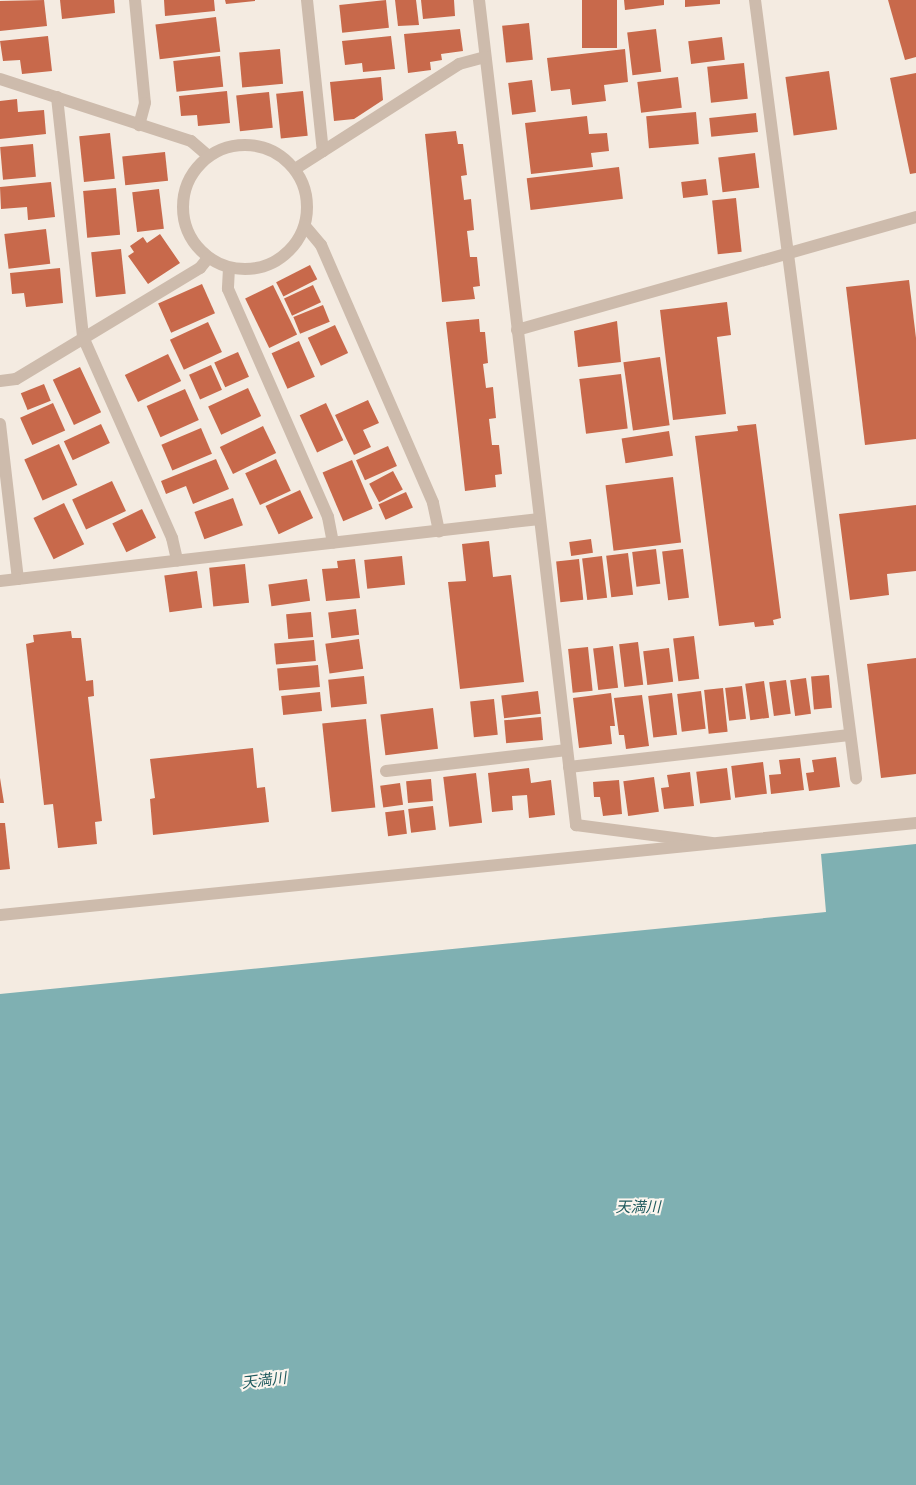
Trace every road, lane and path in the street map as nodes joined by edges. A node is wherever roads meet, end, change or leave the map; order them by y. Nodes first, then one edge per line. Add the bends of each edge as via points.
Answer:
1 (135, 0) edge
2 (306, 0) edge
3 (479, 0) edge
4 (755, 0) edge
5 (485, 57) junction
6 (0, 79) edge
7 (57, 97) junction
8 (139, 125) junction
9 (322, 152) junction
10 (208, 156) junction
11 (295, 169) junction
12 (916, 217) edge
13 (305, 226) junction
14 (786, 254) junction
15 (208, 258) junction
16 (229, 268) junction
17 (517, 330) junction
18 (83, 338) junction
19 (0, 381) edge
20 (0, 424) edge
21 (538, 519) junction
22 (439, 531) junction
23 (333, 543) junction
24 (177, 560) junction
25 (18, 579) junction
26 (0, 581) edge
27 (849, 735) junction
28 (567, 750) junction
29 (569, 767) junction
30 (386, 771) dead end
31 (856, 778) dead end
32 (916, 823) edge
33 (712, 844) junction
34 (0, 915) edge

1 - 8 street via 145,103
2 - 9 street
3 - 5 street
4 - 14 street
5 - 9 street via 459,64
5 - 17 street
6 - 7 street
7 - 8 street
7 - 18 street
8 - 10 street via 191,141
9 - 11 street
10 - 11 street via 229,146 255,145 279,155
10 - 15 street via 188,182 182,208 192,242
11 - 13 street via 307,195
12 - 14 street
13 - 16 street via 292,249 269,266 240,270
13 - 22 street via 321,245 433,503
14 - 17 street
14 - 27 street
15 - 16 street
15 - 18 street via 200,268
16 - 23 street via 228,289 328,517
17 - 21 street
18 - 19 street via 16,379
18 - 24 street via 172,538
20 - 25 street
21 - 22 street
21 - 28 street
22 - 23 street
23 - 24 street
24 - 25 street
25 - 26 street
27 - 29 street
27 - 31 street
28 - 29 street
28 - 30 street
29 - 33 street via 576,825
32 - 33 street
33 - 34 street

